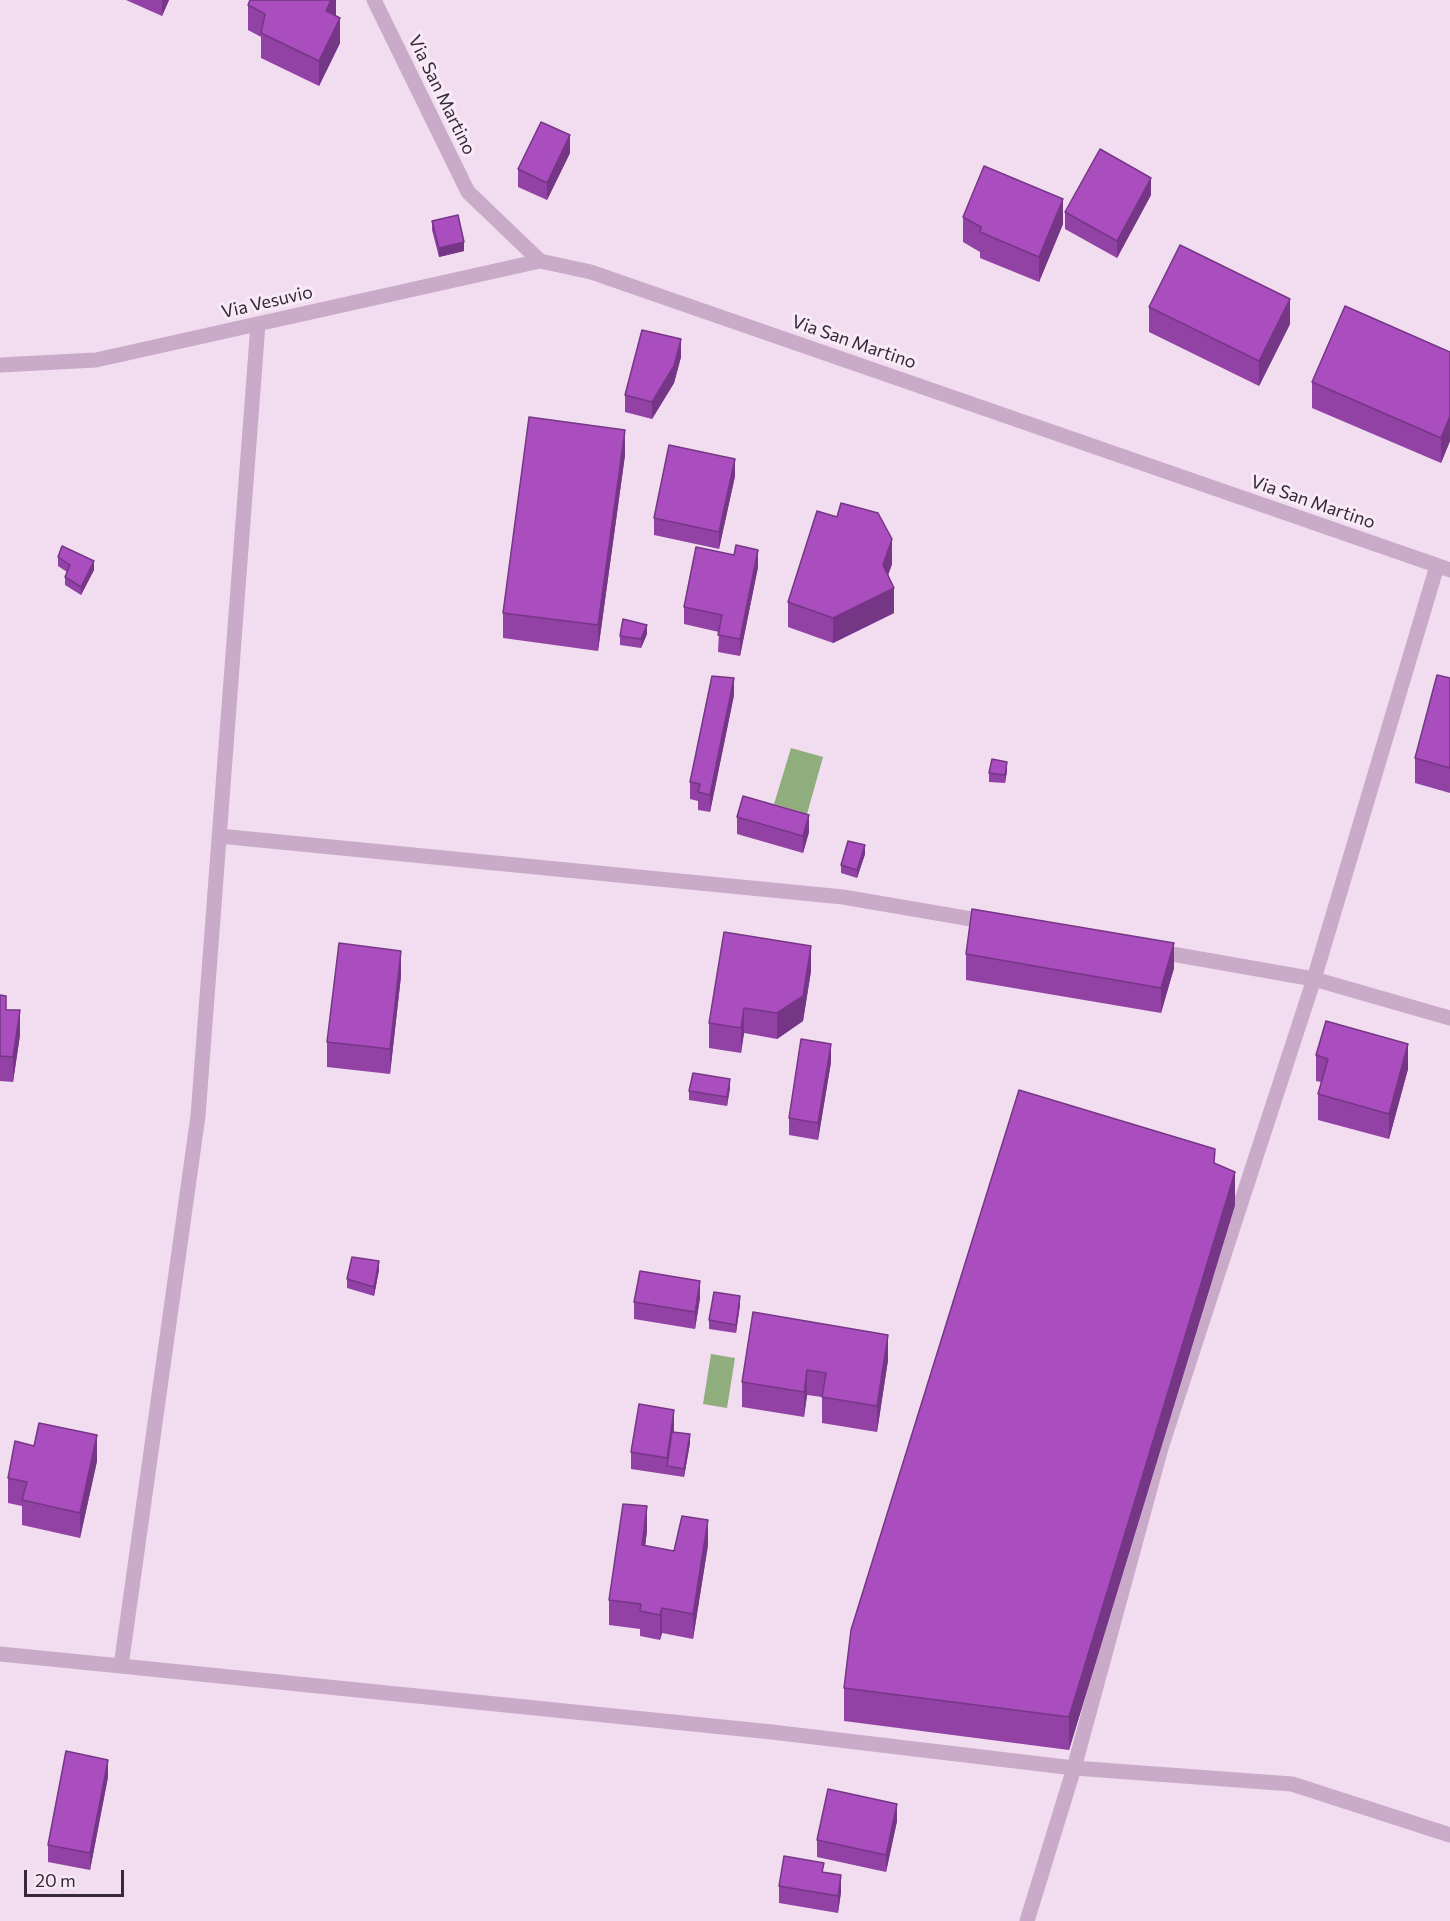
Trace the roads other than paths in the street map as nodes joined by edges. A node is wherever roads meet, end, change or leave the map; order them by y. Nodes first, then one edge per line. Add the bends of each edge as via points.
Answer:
1 (374, 0) edge
2 (540, 261) junction
3 (258, 324) junction
4 (0, 365) edge
5 (1444, 568) edge
6 (219, 836) junction
7 (1005, 925) edge
8 (1142, 949) edge
9 (1314, 979) junction
10 (1450, 1018) edge
11 (0, 1654) edge
12 (121, 1666) junction
13 (1074, 1768) junction
14 (1450, 1835) edge
15 (1027, 1921) edge

1 - 2 street, Via San Martino via 468,192
2 - 3 street, Via Vesuvio
2 - 5 street, Via San Martino via 591,272
3 - 4 street, Via Vesuvio via 96,360
3 - 6 street
5 - 9 street
6 - 7 street via 843,897
6 - 12 street via 198,1116
8 - 9 street
9 - 10 street
9 - 13 street via 1161,1448
11 - 12 street
12 - 13 street via 772,1732
13 - 14 street via 1292,1784
13 - 15 street

